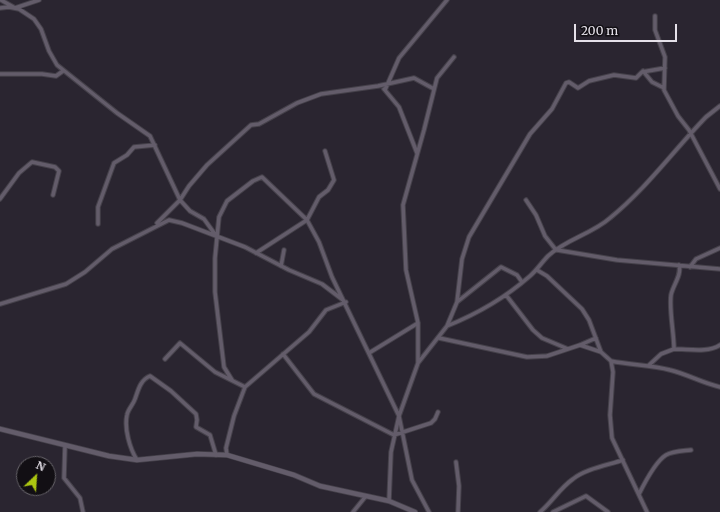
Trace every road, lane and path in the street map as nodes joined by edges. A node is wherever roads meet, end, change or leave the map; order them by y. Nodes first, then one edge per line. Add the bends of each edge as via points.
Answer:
1 (1, 0) edge
2 (39, 0) edge
3 (447, 0) edge
4 (0, 8) edge
5 (15, 8) junction
6 (655, 16) dead end
7 (454, 56) dead end
8 (666, 68) junction
9 (63, 71) junction
10 (643, 71) junction
11 (0, 74) edge
12 (386, 84) junction
13 (378, 86) junction
14 (664, 88) junction
15 (434, 89) junction
16 (385, 90) junction
17 (720, 106) edge
18 (690, 133) junction
19 (155, 145) junction
20 (325, 151) dead end
21 (417, 153) junction
22 (720, 189) edge
23 (53, 195) dead end
24 (0, 199) edge
25 (180, 200) junction
26 (526, 200) dead end
27 (307, 220) junction
28 (98, 224) dead end
29 (154, 227) junction
30 (217, 237) junction
31 (720, 248) edge
32 (284, 250) dead end
33 (557, 250) junction
34 (256, 253) junction
35 (679, 265) junction
36 (281, 266) junction
37 (690, 266) junction
38 (720, 269) edge
39 (536, 270) junction
40 (522, 282) junction
41 (506, 295) junction
42 (346, 302) junction
43 (457, 302) junction
44 (0, 304) edge
45 (418, 323) junction
46 (447, 326) junction
47 (439, 338) junction
48 (596, 338) junction
49 (580, 345) junction
50 (720, 345) edge
51 (568, 349) junction
52 (674, 349) junction
53 (601, 352) junction
54 (369, 353) junction
55 (283, 354) junction
56 (166, 359) dead end
57 (611, 361) junction
58 (418, 363) junction
59 (648, 366) junction
60 (232, 380) junction
61 (245, 387) junction
62 (720, 387) edge
63 (438, 412) dead end
64 (399, 416) junction
65 (0, 429) edge
66 (402, 432) junction
67 (394, 435) junction
68 (65, 446) junction
69 (691, 450) dead end
70 (216, 455) junction
71 (227, 455) junction
72 (137, 460) junction
73 (623, 460) junction
74 (456, 462) dead end
75 (639, 494) junction
76 (366, 496) junction
77 (389, 501) junction
78 (549, 502) junction
79 (82, 512) edge
80 (353, 512) edge
81 (415, 512) edge
82 (428, 512) edge
83 (458, 512) edge
84 (540, 512) edge
85 (553, 512) edge
86 (608, 512) edge
87 (647, 512) edge

1 - 5 street
2 - 5 street
3 - 12 street via 399,58
4 - 5 street
5 - 9 street via 23,11 38,24 52,58
6 - 8 street via 655,30 664,52
7 - 15 street via 438,74
8 - 10 street
8 - 14 street
9 - 11 street via 56,76
9 - 19 street via 150,136
10 - 14 street via 652,82
10 - 43 street via 636,78 614,75 589,81 581,87 569,82 564,85 552,109 533,130 510,166 469,237 462,259
12 - 13 street
12 - 15 street via 414,78
12 - 16 street
13 - 16 street
13 - 25 street via 321,94 297,103 259,124 251,125 207,165
14 - 18 street via 676,114
15 - 21 street
16 - 21 street via 399,108
17 - 18 street
18 - 22 street
18 - 33 street via 621,209 602,225
19 - 25 street
19 - 28 street via 134,147 127,155 114,162 98,207
20 - 27 street via 334,180 328,190 319,197
21 - 45 street via 403,205 406,270
23 - 24 street via 58,176 57,169 32,162
25 - 29 street
25 - 30 street via 190,211 204,219
26 - 33 street via 545,236
27 - 30 street via 262,177 222,208
27 - 34 street
27 - 42 street
29 - 30 street via 169,220 176,221
29 - 44 street via 112,249 66,284
30 - 34 street
30 - 60 street via 215,292 224,367
31 - 37 street via 696,259
32 - 36 street
33 - 35 street via 607,259
33 - 39 street
34 - 36 street
35 - 37 street
35 - 52 street via 680,273 673,286 670,300
36 - 42 street via 322,284
37 - 38 street
39 - 40 street
39 - 48 street via 547,276 582,309
40 - 41 street
40 - 43 street via 517,275 501,267
41 - 46 street
41 - 51 street via 542,338
42 - 54 street
42 - 55 street via 326,310 312,329
43 - 46 street
45 - 54 street
45 - 58 street
46 - 47 street
47 - 51 street via 526,357 542,357
47 - 58 street
48 - 49 street
48 - 53 street
49 - 51 street
49 - 53 street
50 - 52 street via 704,350
52 - 59 street via 661,354
53 - 57 street
54 - 64 street
55 - 61 street
55 - 67 street via 304,384 318,396
56 - 60 street via 180,343 215,372
57 - 59 street
57 - 73 street via 613,372 610,432
58 - 64 street
59 - 62 street via 673,370 705,384
60 - 61 street
61 - 71 street via 234,416 226,448
63 - 66 street via 433,422
64 - 66 street
64 - 67 street
65 - 68 street
66 - 67 street
66 - 82 street via 412,480
67 - 77 street
68 - 72 street
68 - 79 street via 64,478 80,498
69 - 75 street via 664,457 652,471
70 - 71 street
70 - 72 street via 198,454
70 - 72 street via 210,435 196,427 196,414 172,391 150,376 136,392 127,415 130,445
71 - 76 street via 294,475 320,486
73 - 75 street
73 - 78 street via 580,474 557,492
74 - 83 street via 459,486
75 - 87 street
76 - 77 street
76 - 80 street
77 - 81 street
78 - 84 street
78 - 85 street
85 - 86 street via 586,496

